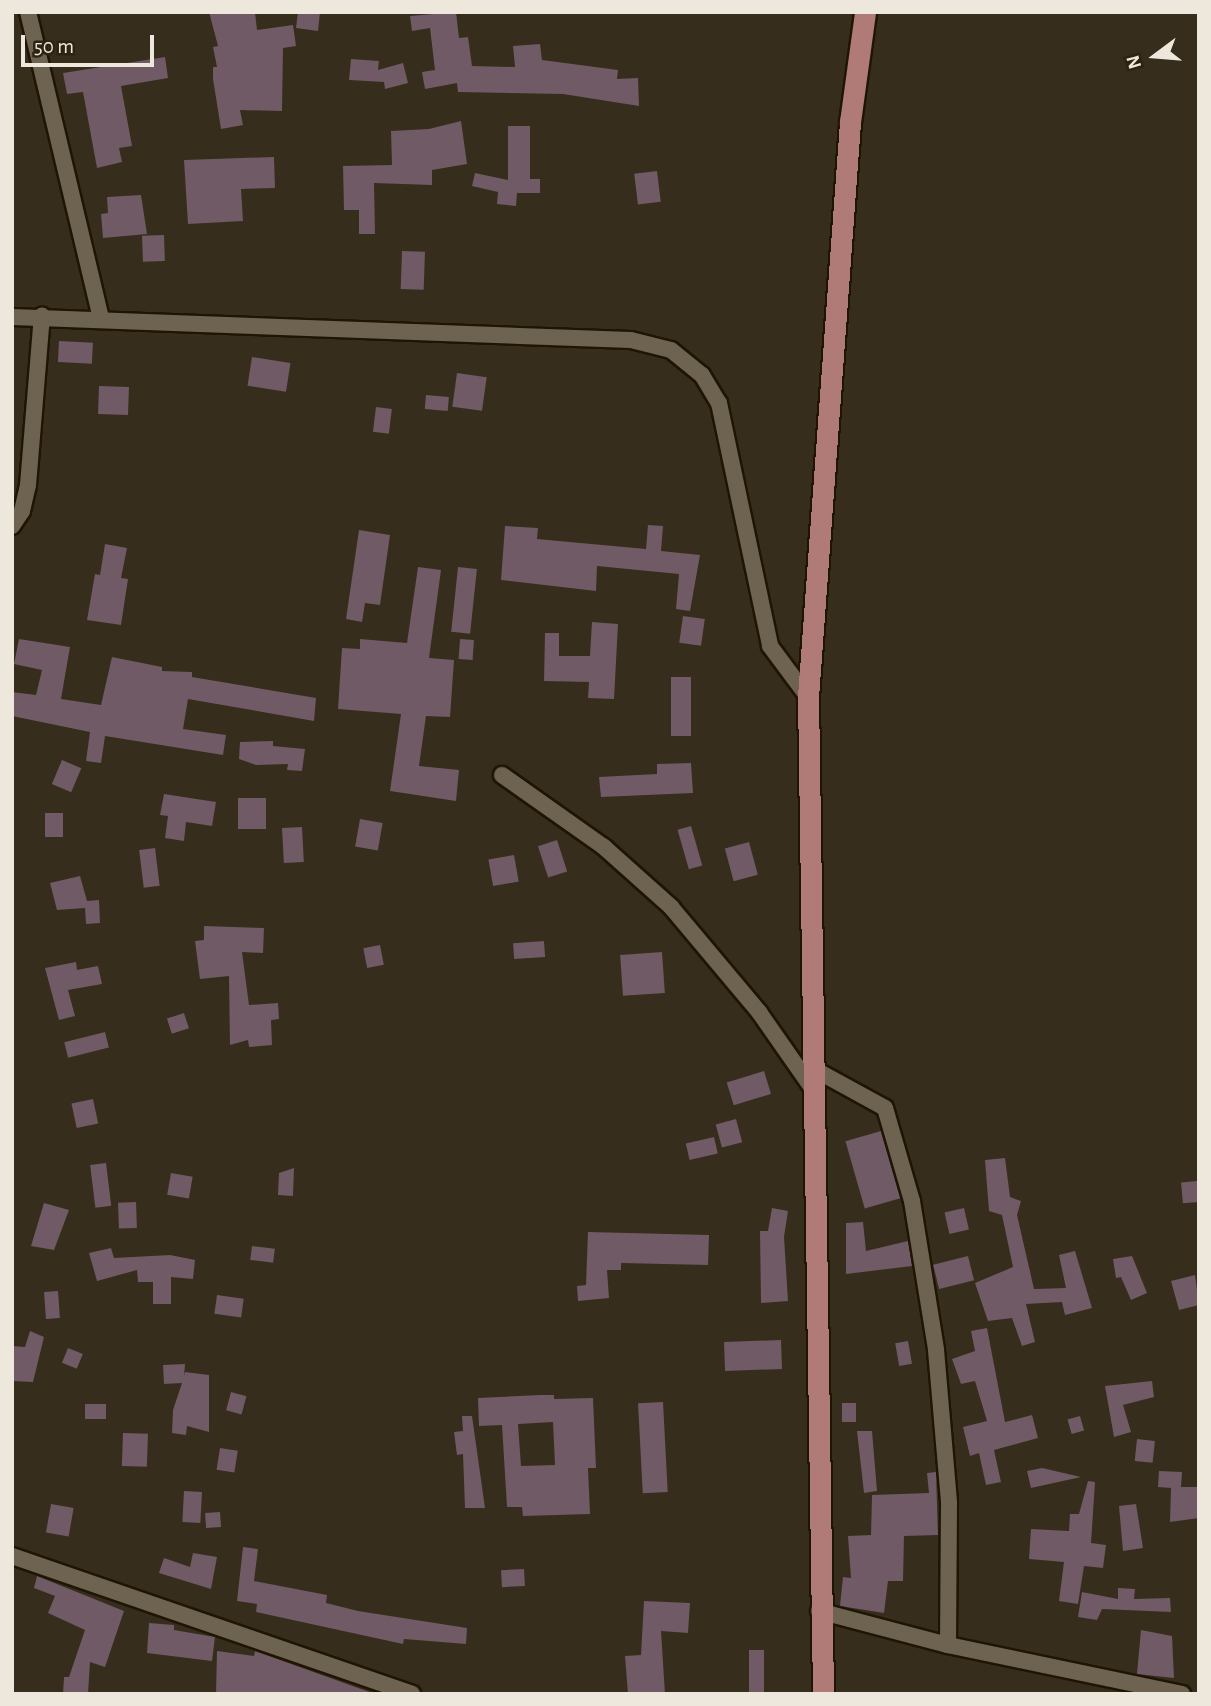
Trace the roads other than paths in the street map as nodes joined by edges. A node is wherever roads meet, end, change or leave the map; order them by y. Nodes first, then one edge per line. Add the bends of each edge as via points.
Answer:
1 (28, 12) edge
2 (865, 12) edge
3 (42, 316) junction
4 (12, 317) edge
5 (101, 318) junction
6 (12, 526) edge
7 (808, 697) junction
8 (502, 775) dead end
9 (812, 1078) junction
10 (12, 1556) edge
11 (819, 1611) junction
12 (948, 1645) junction
13 (412, 1694) edge
14 (823, 1694) edge
15 (1182, 1694) edge

1 - 5 street
2 - 7 main road via 850,122
3 - 4 street
3 - 5 street
3 - 6 street via 28,485 22,511
5 - 7 street via 631,340 671,350 702,375 719,403 770,646
7 - 9 main road
8 - 9 street via 604,847 671,906
9 - 11 main road
9 - 12 street via 885,1108 907,1177 940,1392 949,1503
10 - 13 street
11 - 12 street
11 - 14 main road
12 - 15 street

